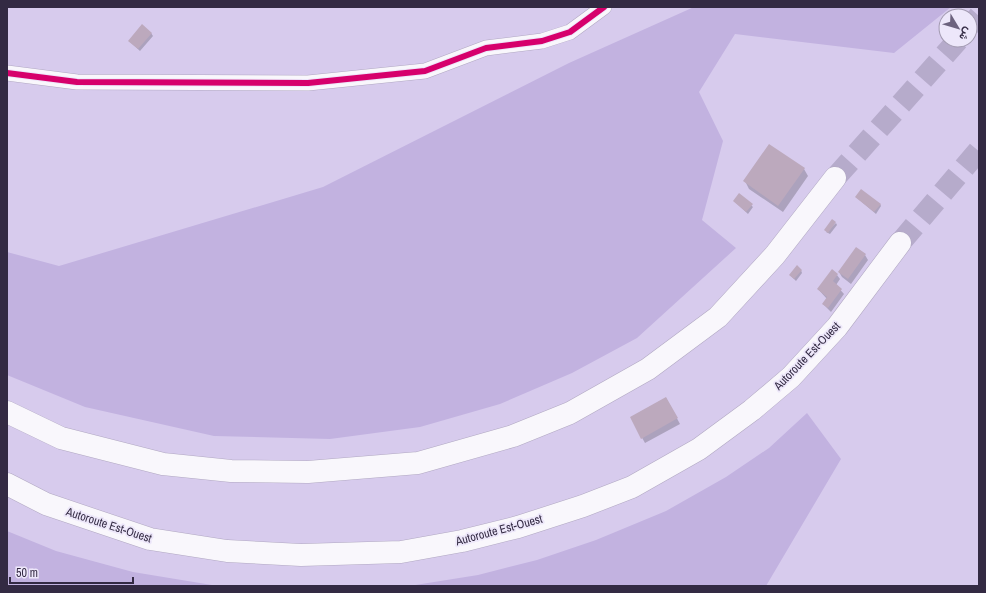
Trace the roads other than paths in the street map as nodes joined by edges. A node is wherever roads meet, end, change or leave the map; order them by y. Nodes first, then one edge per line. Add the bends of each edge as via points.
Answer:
1 (604, 7) edge
2 (7, 73) edge
3 (835, 178) tunnel mouth
4 (900, 243) tunnel mouth
5 (7, 412) edge
6 (7, 484) edge

1 - 2 street via 570,32 542,41 486,48 425,71 308,83 77,82
3 - 5 highway via 775,255 718,317 648,369 570,413 513,436 418,464 308,472 232,471 163,464 61,438
4 - 6 highway, Autoroute Est-Ouest via 837,327 791,377 752,410 698,449 632,487 518,527 401,552 301,555 226,551 150,539 46,504

